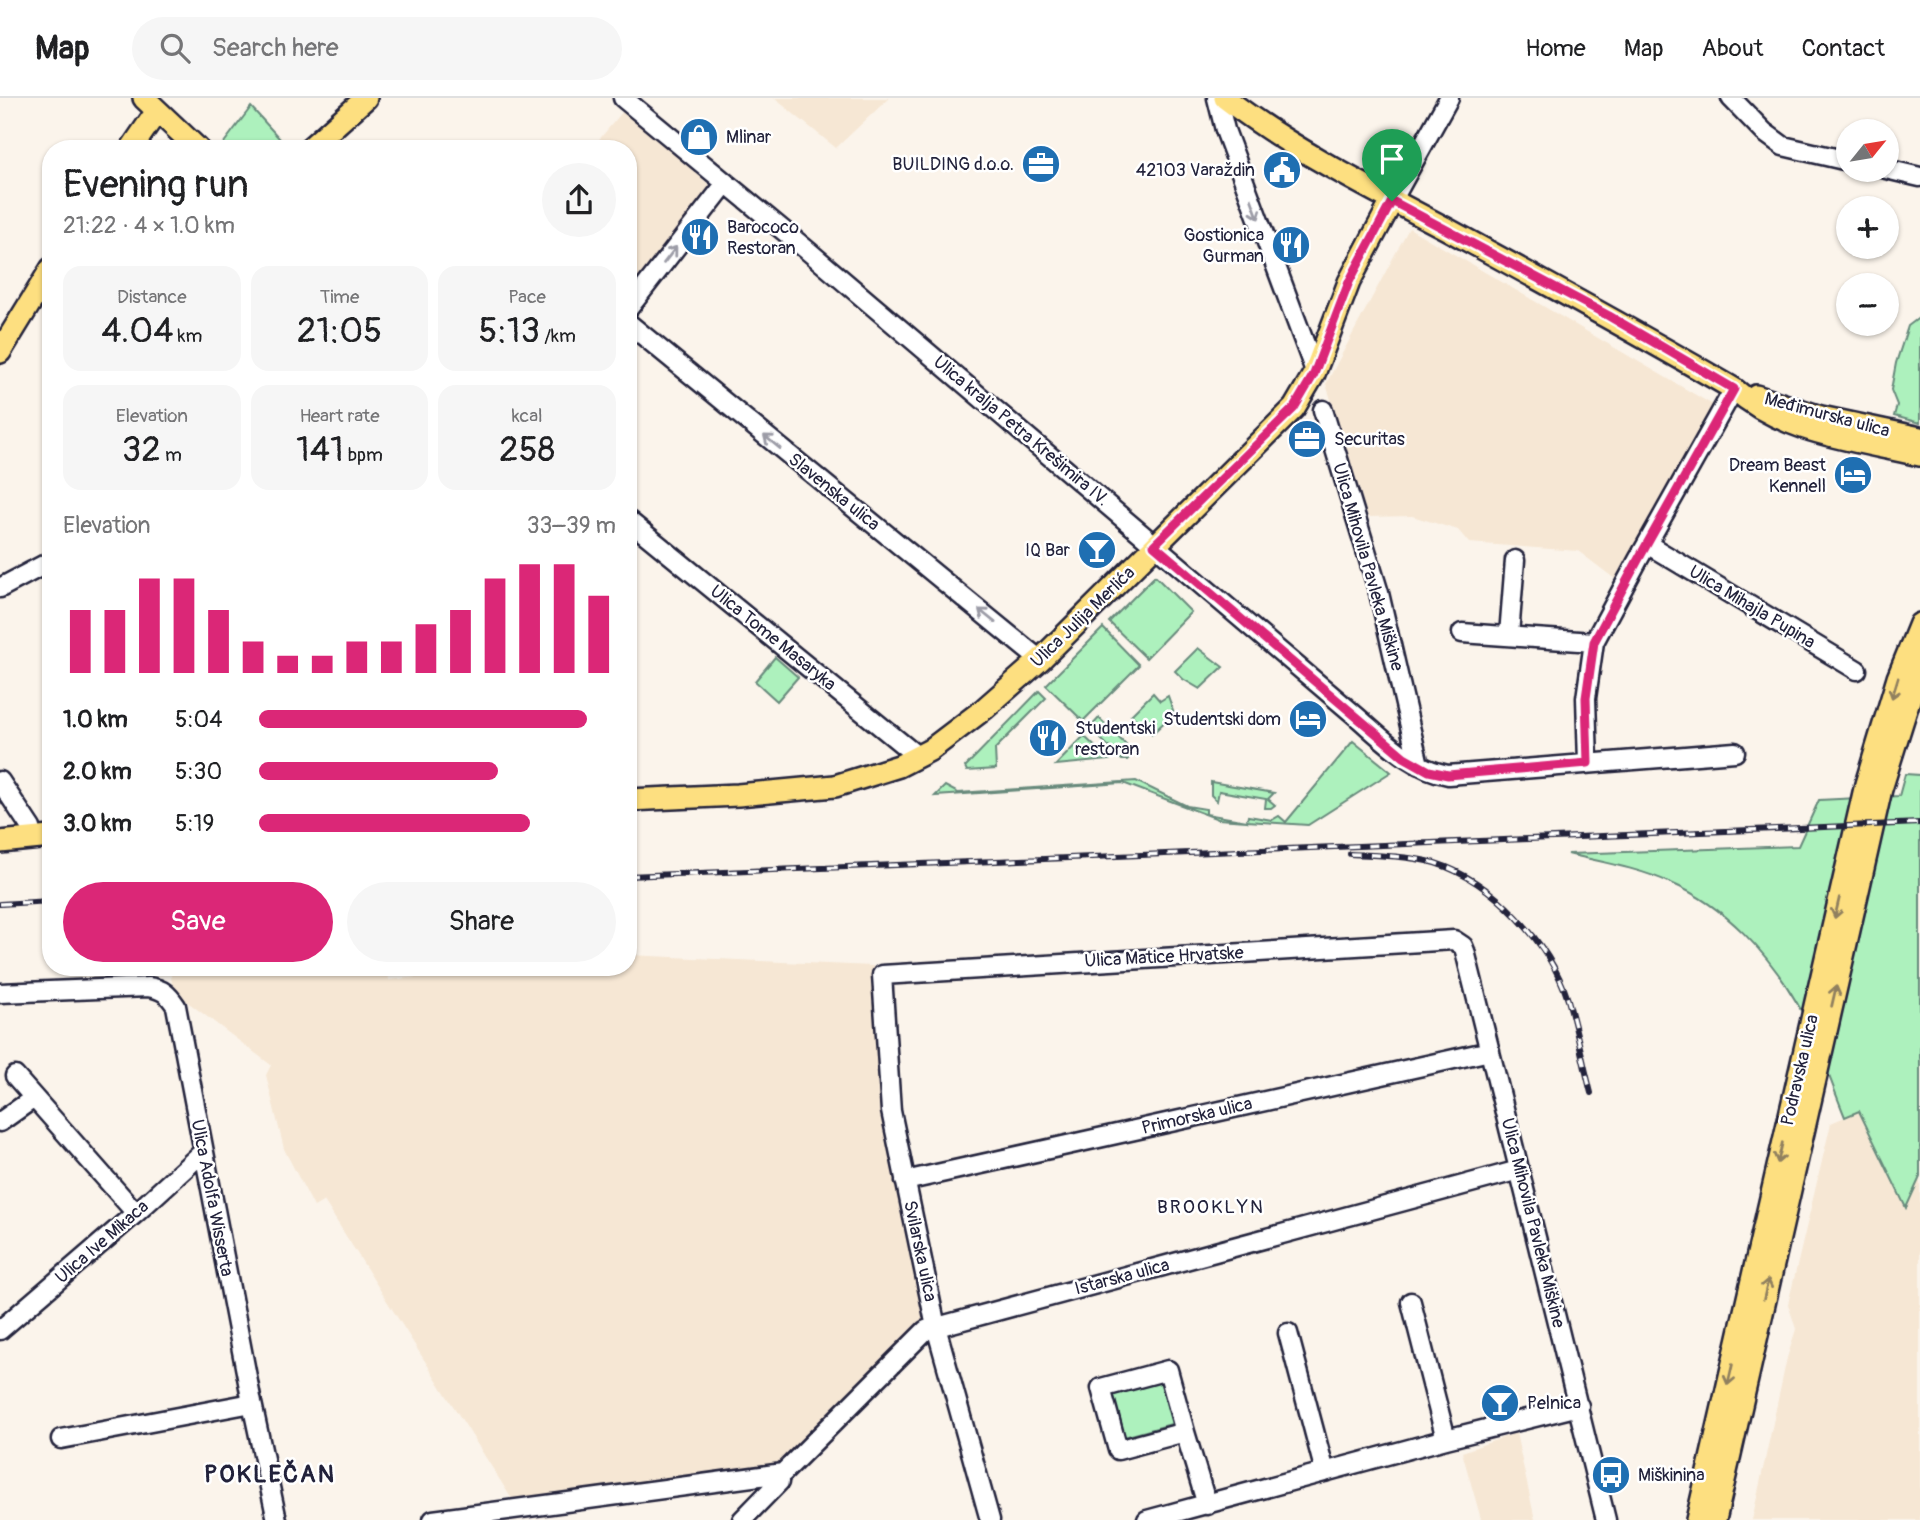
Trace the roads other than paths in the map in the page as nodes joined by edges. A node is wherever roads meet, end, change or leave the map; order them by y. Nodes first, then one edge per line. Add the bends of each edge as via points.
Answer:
1 (366, 98) edge
2 (623, 98) edge
3 (1217, 98) edge
4 (1224, 98) edge
5 (1449, 98) edge
6 (1731, 98) edge
7 (156, 102) edge
8 (176, 130) junction
9 (136, 140) edge
10 (182, 140) edge
11 (188, 140) edge
12 (319, 140) edge
13 (1836, 158) edge
14 (1899, 173) edge
15 (1920, 177) edge
16 (726, 183) junction
17 (1392, 201) junction
18 (42, 284) edge
19 (637, 297) edge
20 (637, 330) edge
21 (0, 352) edge
22 (1315, 370) junction
23 (1734, 389) junction
24 (1323, 410) dead end
25 (1920, 438) edge
26 (1920, 455) edge
27 (637, 527) edge
28 (1647, 544) junction
29 (1154, 545) junction
30 (1515, 559) dead end
31 (42, 566) edge
32 (0, 588) edge
33 (1920, 624) edge
34 (1462, 633) dead end
35 (1509, 635) junction
36 (1594, 642) junction
37 (1040, 660) junction
38 (1920, 665) edge
39 (1857, 670) dead end
40 (1735, 752) dead end
41 (917, 756) junction
42 (1588, 763) junction
43 (1419, 765) junction
44 (0, 781) edge
45 (637, 800) edge
46 (42, 838) edge
47 (0, 842) edge
48 (1445, 941) joint
49 (882, 975) joint
50 (0, 993) edge
51 (1490, 1051) junction
52 (15, 1076) dead end
53 (34, 1098) junction
54 (0, 1122) edge
55 (202, 1152) junction
56 (1519, 1170) junction
57 (905, 1181) junction
58 (136, 1213) junction
59 (1411, 1302) dead end
60 (936, 1327) junction
61 (0, 1330) edge
62 (1289, 1333) dead end
63 (252, 1403) junction
64 (1579, 1406) junction
65 (1185, 1432) junction
66 (61, 1439) dead end
67 (1446, 1439) junction
68 (1325, 1472) junction
69 (778, 1474) junction
70 (1207, 1505) junction
71 (277, 1520) edge
72 (433, 1520) edge
73 (742, 1520) edge
74 (990, 1520) edge
75 (1147, 1520) edge
76 (1606, 1520) edge
77 (1697, 1520) edge
78 (1715, 1520) edge

1 - 12 main road
2 - 16 street, Ulica kralja Petra Krešimira IV.
3 -> 22 street
4 - 17 main road, Međimurska ulica
5 - 17 street
6 - 13 street via 1783,146
7 - 8 main road
7 - 9 main road
8 - 10 street
8 - 11 main road
14 - 15 street
19 -> 16 street
16 - 29 street, Ulica kralja Petra Krešimira IV.
17 - 22 main road, Ulica Julija Merlića via 1349,282
17 - 23 main road, Međimurska ulica via 1609,316
18 - 21 main road
37 -> 20 street, Slavenska ulica
22 - 29 main road, Ulica Julija Merlića via 1294,408
23 - 25 main road, Međimurska ulica via 1821,416
23 - 26 main road, Međimurska ulica via 1788,423
23 - 28 street
24 - 43 street, Ulica Mihovila Pavleka Miškine via 1379,593
27 - 41 street, Ulica Tome Masaryka
28 - 36 street
28 - 39 street, Ulica Mihajla Pupina
29 - 37 main road, Ulica Julija Merlića
29 - 43 street, Ulica kralja Petra Krešimira IV.
30 - 35 street
31 - 32 street
33 -> 77 main road, Podravska ulica via 1898,678 1866,784
34 - 35 street
35 - 36 street
36 - 42 street via 1586,698
37 - 41 main road, Ulica Julija Merlića via 963,726
78 -> 38 main road, Podravska ulica via 1881,789
40 - 42 street, Ulica kralja Petra Krešimira IV.
41 - 45 main road, Ulica Julija Merlića via 835,786
42 - 43 street, Ulica kralja Petra Krešimira IV. via 1448,775
44 - 46 street
46 - 47 main road
48 - 49 street, Ulica Matice Hrvatske
48 - 51 street, Ulica Mihovila Pavleka Miškine via 1463,946
49 - 57 street, Svilarska ulica via 891,1111
50 - 55 street, Ulica Adolfa Wisserta via 148,987 169,995 176,1006
51 - 56 street, Ulica Mihovila Pavleka Miškine
51 - 57 street, Primorska ulica
52 - 53 street
53 - 54 street
53 - 58 street
55 - 58 street, Ulica Ive Mikaca
55 - 63 street, Ulica Adolfa Wisserta
56 - 60 street, Istarska ulica
56 - 64 street, Ulica Mihovila Pavleka Miškine
57 - 60 street, Svilarska ulica
58 - 61 street, Ulica Ive Mikaca
59 - 67 street
60 - 69 street, Istarska ulica via 926,1330
60 - 74 street, Svilarska ulica
62 - 68 street
63 - 66 street
63 - 71 street, Ulica Adolfa Wisserta
64 - 67 street
64 - 76 street, Ulica Mihovila Pavleka Miškine
65 - 65 street via 1168,1370 1101,1388 1118,1450
65 - 70 street
67 - 68 street
68 - 70 street
69 - 72 street
69 - 73 street via 779,1482
70 - 75 street

